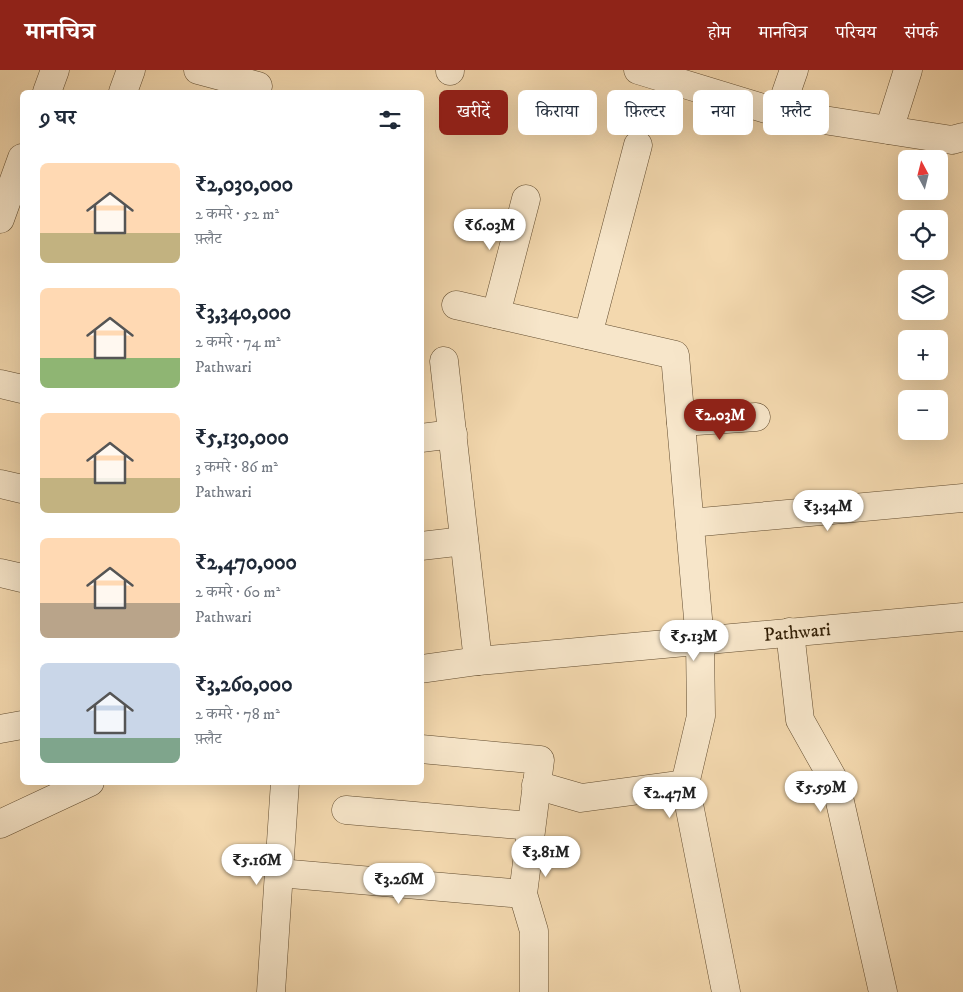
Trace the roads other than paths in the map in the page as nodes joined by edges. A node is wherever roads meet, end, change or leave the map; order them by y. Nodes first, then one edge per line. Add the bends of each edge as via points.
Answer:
1 (55, 70) edge
2 (131, 70) edge
3 (198, 70) edge
4 (638, 70) edge
5 (794, 70) edge
6 (908, 70) edge
7 (687, 78) edge
8 (260, 83) edge
9 (48, 90) edge
10 (124, 90) edge
11 (787, 90) edge
12 (763, 106) edge
13 (829, 120) edge
14 (889, 130) junction
15 (963, 136) edge
16 (638, 145) dead end
17 (20, 174) edge
18 (526, 199) dead end
19 (0, 219) edge
20 (456, 305) dead end
21 (496, 314) junction
22 (588, 335) junction
23 (444, 361) dead end
24 (756, 417) dead end
25 (681, 422) junction
26 (452, 434) junction
27 (424, 438) edge
28 (0, 484) edge
29 (20, 489) edge
30 (963, 498) edge
31 (690, 523) junction
32 (464, 541) junction
33 (424, 546) edge
34 (0, 573) edge
35 (20, 578) edge
36 (963, 617) edge
37 (790, 632) junction
38 (700, 640) junction
39 (478, 661) junction
40 (424, 669) edge
41 (20, 724) edge
42 (0, 729) edge
43 (424, 749) edge
44 (685, 784) junction
45 (84, 785) edge
46 (285, 785) edge
47 (536, 785) junction
48 (346, 810) dead end
49 (0, 824) edge
50 (531, 826) junction
51 (279, 873) junction
52 (523, 894) junction
53 (271, 992) edge
54 (534, 992) edge
55 (726, 992) edge
56 (883, 992) edge

1 - 9 street
2 - 10 street
3 - 8 street
4 - 7 street
5 - 11 street
6 - 14 street
7 - 12 street
13 - 14 street
14 - 15 street via 952,140
16 - 22 street
17 - 19 street
18 - 21 street
20 - 21 street
21 - 22 street
22 - 25 street via 675,355
23 - 26 street
24 - 25 street
25 - 31 street
26 - 27 street
26 - 32 street
28 - 29 street
30 - 31 street
31 - 38 street
32 - 33 street
32 - 39 street
34 - 35 street
36 - 37 street, Pathwari
37 - 38 street, Pathwari
37 - 56 street via 800,720 836,784
38 - 39 street, Pathwari
38 - 44 street via 701,716
39 - 40 street, Pathwari
41 - 42 street
43 - 47 street via 540,760
44 - 47 street via 581,798
44 - 55 street
45 - 49 street
46 - 51 street
47 - 50 street
48 - 50 street
50 - 52 street
51 - 52 street
51 - 53 street
52 - 54 street via 534,931

